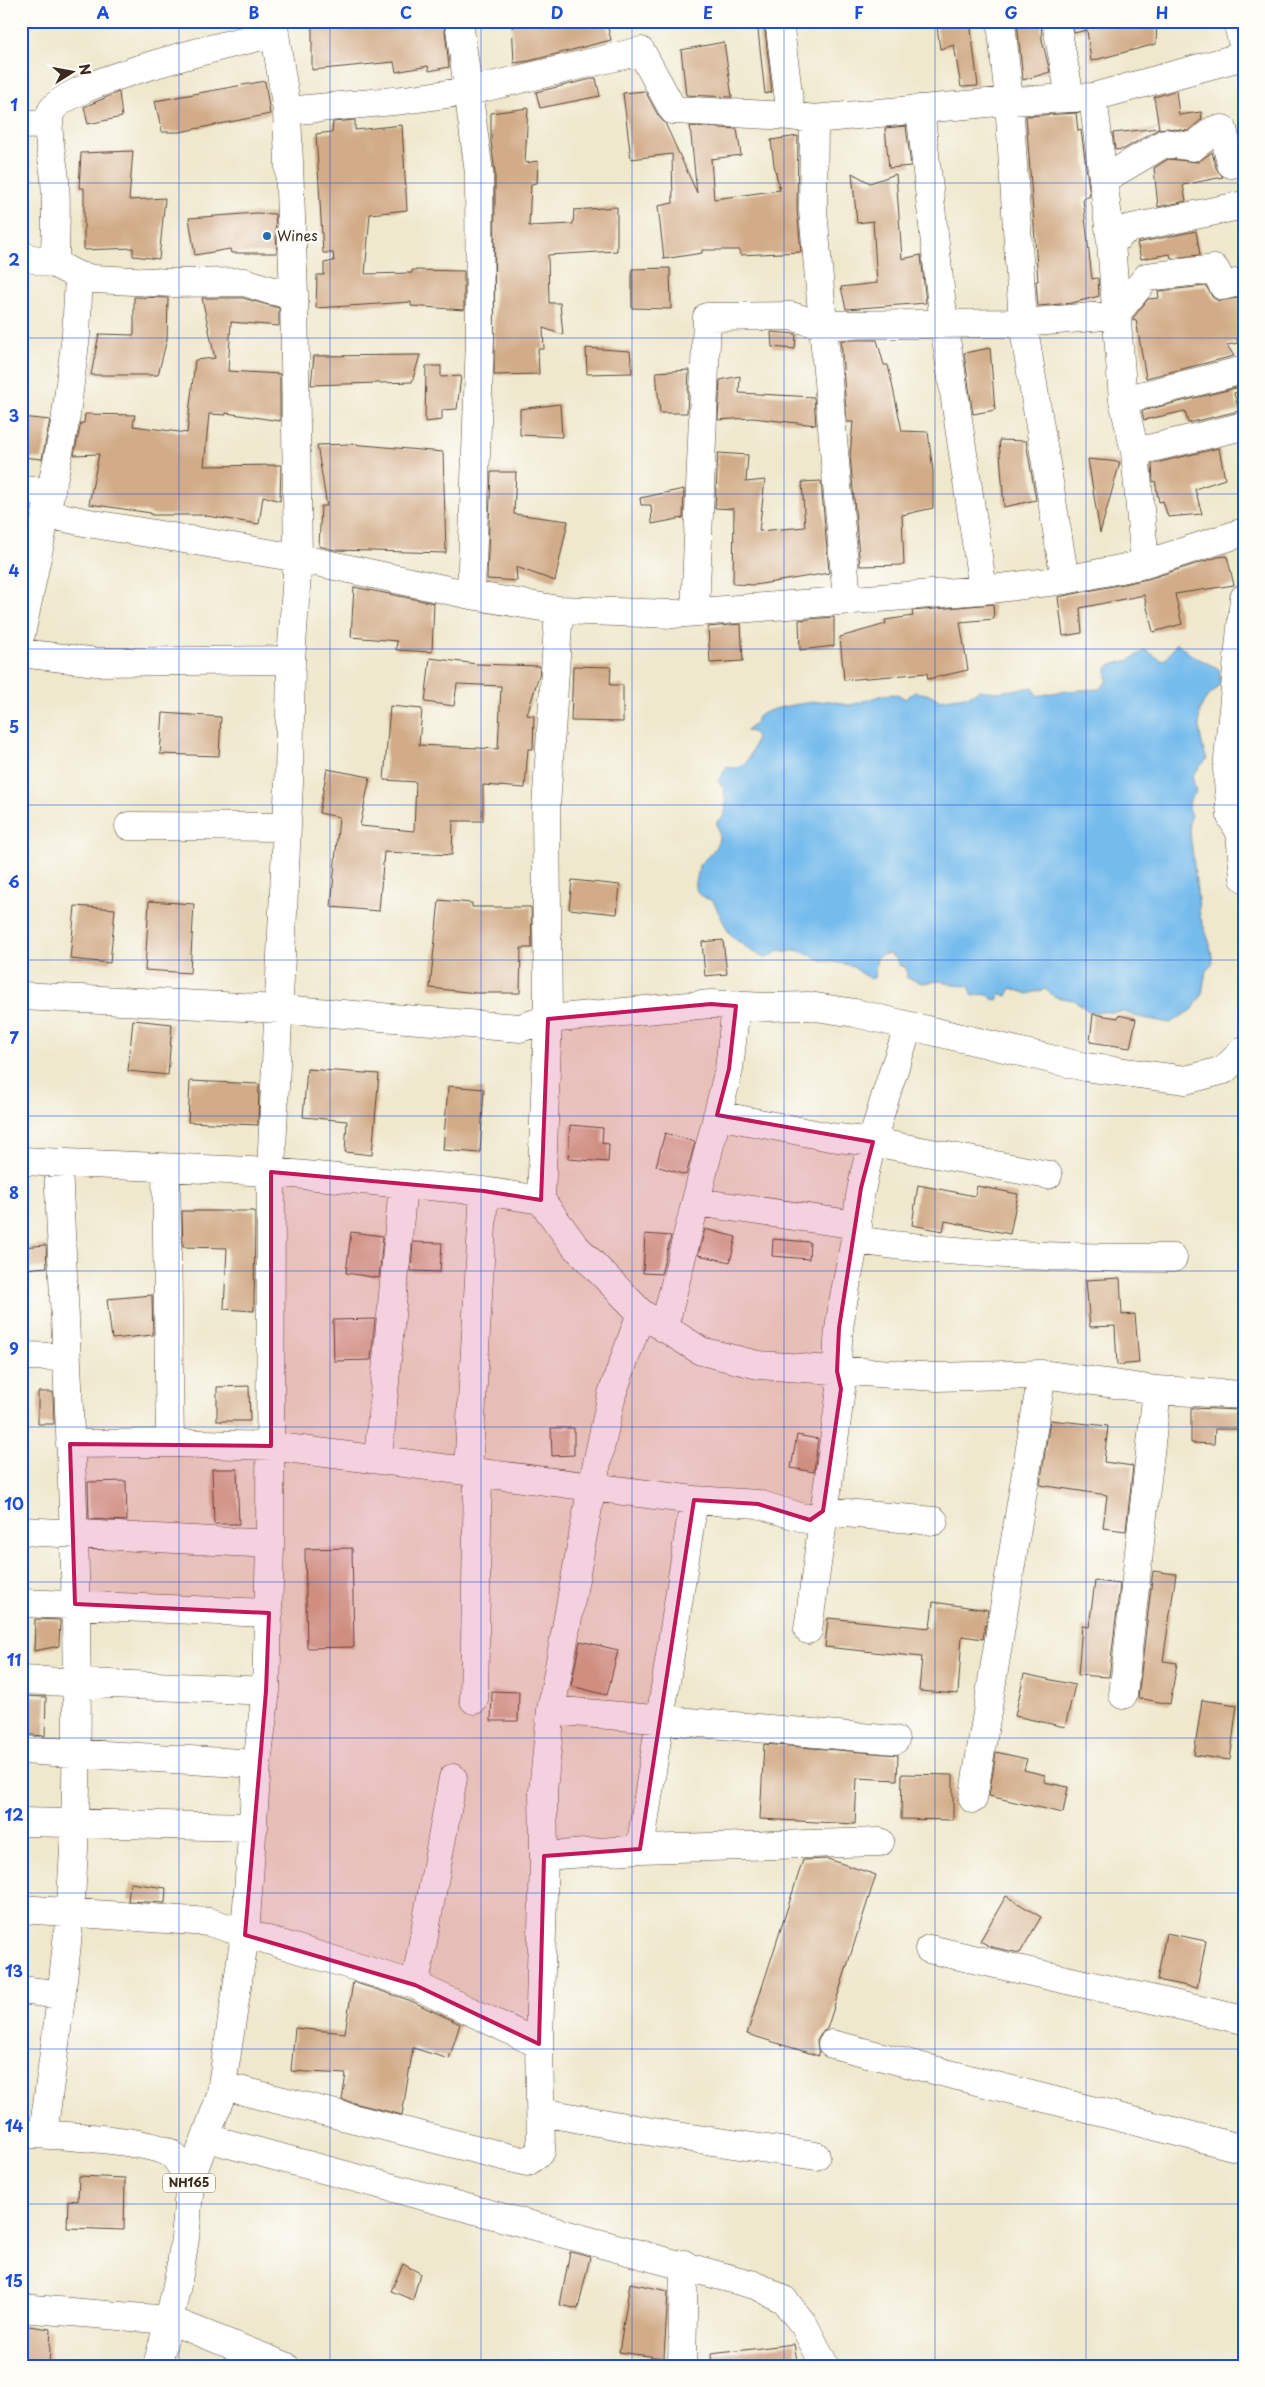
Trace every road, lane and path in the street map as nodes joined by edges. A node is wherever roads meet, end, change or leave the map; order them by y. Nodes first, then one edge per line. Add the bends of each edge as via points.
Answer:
1 (459, 21) edge
2 (780, 21) edge
3 (1001, 21) edge
4 (1056, 21) edge
5 (1236, 21) edge
6 (274, 27) edge
7 (1244, 48) edge
8 (1244, 56) edge
9 (469, 91) junction
10 (1082, 97) junction
11 (1009, 101) junction
12 (920, 109) junction
13 (287, 111) junction
14 (803, 118) junction
15 (49, 124) junction
16 (21, 125) edge
17 (1244, 159) edge
18 (1104, 179) junction
19 (1244, 205) edge
20 (1111, 243) junction
21 (21, 256) edge
22 (67, 270) junction
23 (1244, 281) edge
24 (294, 295) junction
25 (1115, 315) junction
26 (1022, 323) junction
27 (944, 324) junction
28 (822, 325) junction
29 (1244, 370) edge
30 (1124, 400) junction
31 (1244, 426) edge
32 (1136, 452) junction
33 (21, 490) edge
34 (48, 503) junction
35 (1244, 533) edge
36 (298, 558) junction
37 (1145, 564) junction
38 (1065, 580) junction
39 (983, 590) junction
40 (471, 596) junction
41 (1244, 598) edge
42 (847, 599) junction
43 (559, 610) junction
44 (695, 612) junction
45 (21, 634) edge
46 (21, 653) edge
47 (291, 660) junction
48 (129, 826) dead end
49 (287, 828) junction
50 (1244, 878) edge
51 (21, 996) edge
52 (736, 1006) junction
53 (280, 1009) junction
54 (548, 1019) junction
55 (909, 1026) junction
56 (1244, 1050) edge
57 (717, 1115) junction
58 (873, 1142) junction
59 (21, 1161) edge
60 (58, 1164) junction
61 (166, 1168) junction
62 (272, 1172) junction
63 (1048, 1175) dead end
64 (403, 1184) junction
65 (484, 1191) junction
66 (540, 1200) junction
67 (696, 1202) junction
68 (856, 1232) junction
69 (1173, 1258) dead end
70 (641, 1313) junction
71 (664, 1328) junction
72 (21, 1356) edge
73 (66, 1358) junction
74 (837, 1371) junction
75 (1042, 1374) junction
76 (1157, 1390) junction
77 (1244, 1395) edge
78 (170, 1443) junction
79 (70, 1444) junction
80 (270, 1446) junction
81 (378, 1460) junction
82 (473, 1472) junction
83 (592, 1486) junction
84 (694, 1500) junction
85 (823, 1511) junction
86 (934, 1521) dead end
87 (21, 1531) edge
88 (73, 1535) junction
89 (270, 1544) junction
90 (21, 1603) edge
91 (75, 1604) junction
92 (269, 1613) junction
93 (808, 1630) dead end
94 (21, 1680) edge
95 (76, 1681) junction
96 (266, 1691) junction
97 (1123, 1695) dead end
98 (474, 1700) dead end
99 (551, 1710) junction
100 (660, 1720) junction
101 (895, 1740) dead end
102 (21, 1750) edge
103 (76, 1752) junction
104 (257, 1764) junction
105 (452, 1778) dead end
106 (973, 1799) dead end
107 (21, 1822) edge
108 (76, 1824) junction
109 (254, 1827) junction
110 (880, 1842) dead end
111 (640, 1849) junction
112 (544, 1856) junction
113 (21, 1909) edge
114 (69, 1912) junction
115 (246, 1935) junction
116 (929, 1949) dead end
117 (415, 1985) junction
118 (21, 1990) edge
119 (62, 1995) junction
120 (1244, 2020) edge
121 (539, 2044) junction
122 (832, 2044) dead end
123 (221, 2092) junction
124 (541, 2112) junction
125 (210, 2131) junction
126 (32, 2134) edge
127 (1244, 2149) edge
128 (816, 2156) dead end
129 (189, 2183) junction
130 (684, 2264) junction
131 (21, 2308) edge
132 (169, 2320) junction
133 (157, 2366) edge
134 (285, 2366) edge
135 (682, 2366) edge
136 (826, 2366) edge

1 - 9 main road
2 - 14 main road
3 - 11 main road
4 - 10 main road
5 - 7 main road
6 - 13 main road
6 - 15 main road via 106,81 58,102 51,112
8 - 10 main road
9 - 13 main road
9 - 14 main road via 641,51 673,110
9 - 40 main road via 479,174 480,339
10 - 11 main road
10 - 18 main road
11 - 12 main road
11 - 26 main road
12 - 14 main road
12 - 27 main road
13 - 24 main road
14 - 28 main road
15 - 16 main road
15 - 22 main road
17 - 18 main road via 1231,164 1223,129 1214,130 1193,147 1165,143
18 - 20 main road
19 - 20 main road via 1127,229
20 - 25 main road
21 - 22 main road
22 - 24 main road via 143,282 245,282
22 - 34 main road via 76,335 65,423
23 - 25 main road via 1222,286 1215,269 1147,276
24 - 36 main road
25 - 26 main road
25 - 30 main road
26 - 27 main road
26 - 38 main road
27 - 28 main road
27 - 39 main road
28 - 42 main road
28 - 44 main road via 791,316 707,316
29 - 30 main road
30 - 32 main road
31 - 32 main road
32 - 37 main road
33 - 34 main road
34 - 36 main road via 94,524
34 - 45 main road
35 - 37 main road
36 - 40 main road
36 - 47 main road
37 - 38 main road
38 - 39 main road
39 - 42 main road
40 - 43 main road
41 - 50 main road via 1228,770 1231,816 1240,832
42 - 44 main road
43 - 44 main road
43 - 54 main road via 546,808
46 - 47 main road via 97,662
47 - 49 main road
48 - 49 main road
49 - 53 main road
51 - 53 main road
52 - 54 main road via 710,1004
52 - 55 main road via 809,1006
52 - 57 main road via 729,1069
53 - 54 main road via 520,1028
53 - 62 main road
54 - 66 main road
55 - 56 main road via 1085,1067 1186,1080 1224,1070
55 - 58 main road via 888,1085
57 - 58 main road
57 - 67 main road
58 - 63 main road
58 - 68 main road via 861,1188
59 - 60 main road
60 - 61 main road
60 - 73 main road
61 - 62 main road
61 - 78 main road
62 - 64 main road
62 - 80 main road
64 - 65 main road
64 - 81 main road
65 - 66 main road
65 - 82 main road
66 - 70 main road via 574,1245
67 - 68 main road
67 - 71 main road
68 - 69 main road via 916,1249 1012,1256
68 - 74 main road via 839,1328
70 - 71 main road
70 - 83 main road via 612,1394
71 - 74 main road via 701,1351 758,1365
72 - 73 main road
73 - 79 main road
74 - 75 main road via 937,1377
74 - 85 main road via 841,1389
75 - 76 main road
75 - 106 main road
76 - 77 main road
76 - 97 main road
78 - 79 main road
78 - 80 main road
79 - 88 main road
80 - 81 main road
80 - 89 main road
81 - 82 main road
82 - 83 main road
82 - 98 main road
83 - 84 main road
83 - 99 main road
84 - 85 main road via 758,1504 810,1520
84 - 100 main road
85 - 86 main road
85 - 93 main road
87 - 88 main road
88 - 89 main road
88 - 91 main road
89 - 92 main road
90 - 91 main road
91 - 92 main road
91 - 95 main road
92 - 96 main road
94 - 95 main road
95 - 96 main road
95 - 103 main road
96 - 104 main road
99 - 100 main road
99 - 112 main road via 543,1791
100 - 101 main road
100 - 111 main road
102 - 103 main road
103 - 104 main road
103 - 108 main road
104 - 109 main road
105 - 117 main road
107 - 108 main road
108 - 109 main road
108 - 114 main road
109 - 115 main road
110 - 111 main road
111 - 112 main road
112 - 121 main road
113 - 114 main road
114 - 115 main road via 208,1922
114 - 119 main road
115 - 117 main road
115 - 123 main road
116 - 120 main road
117 - 121 main road
118 - 119 main road
119 - 126 main road
121 - 124 main road
122 - 127 main road
123 - 124 main road via 527,2162 541,2151
123 - 125 main road
124 - 128 main road
125 - 129 main road
125 - 130 main road
126 - 129 main road, NH165 via 158,2147 173,2154
129 - 132 main road, NH165 via 188,2221
130 - 135 main road
130 - 136 main road via 758,2286 784,2300 804,2325
131 - 132 main road
132 - 133 main road, NH165
132 - 134 main road

